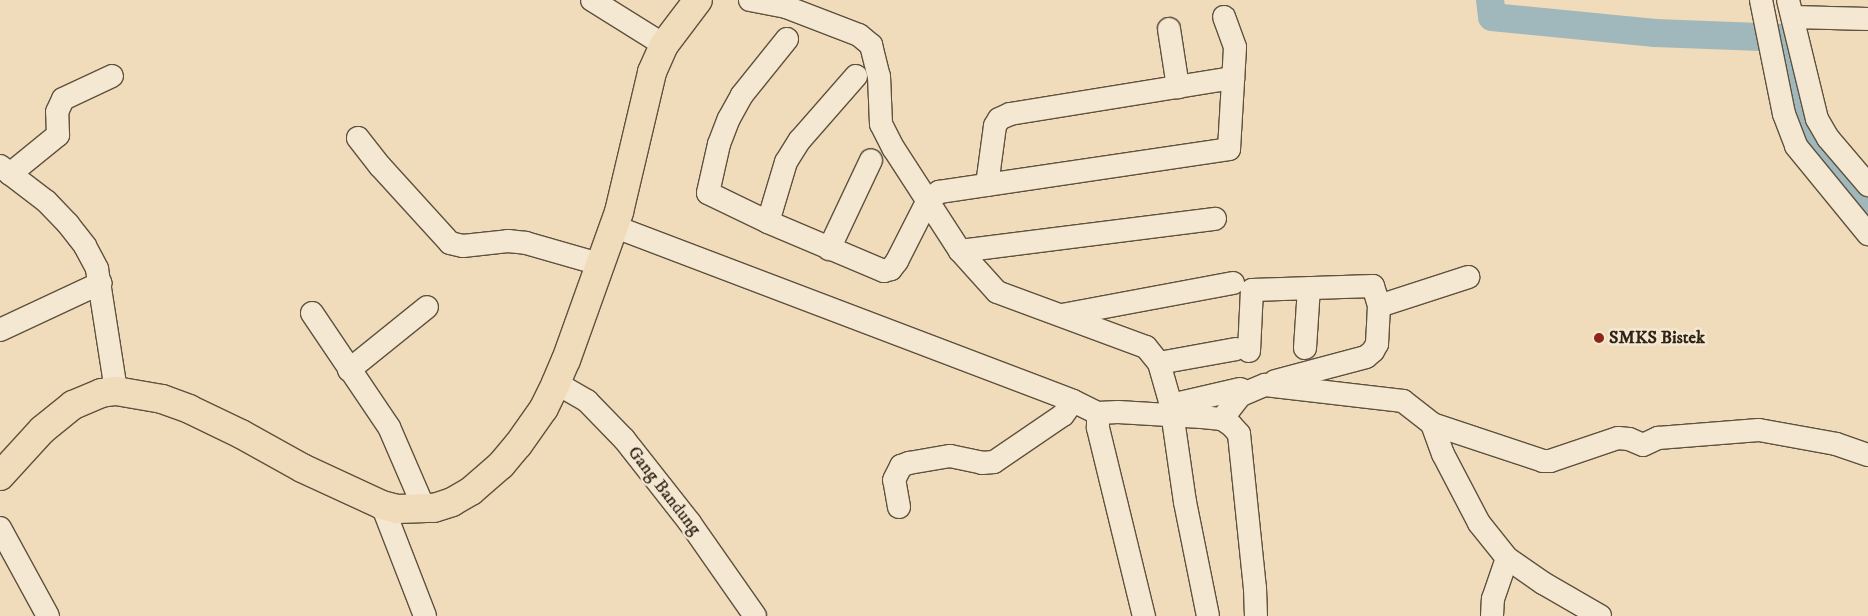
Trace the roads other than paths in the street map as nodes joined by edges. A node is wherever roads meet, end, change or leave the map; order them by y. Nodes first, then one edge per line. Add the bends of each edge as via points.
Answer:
1 (592, 0) edge
2 (698, 0) edge
3 (750, 0) edge
4 (1761, 0) edge
5 (1791, 9) edge
6 (1224, 17) dead end
7 (1868, 19) edge
8 (1169, 30) dead end
9 (787, 39) dead end
10 (664, 45) junction
11 (112, 76) dead end
12 (856, 76) dead end
13 (1233, 78) junction
14 (1178, 87) junction
15 (358, 138) dead end
16 (871, 160) dead end
17 (5, 170) edge
18 (1868, 184) edge
19 (987, 185) junction
20 (928, 200) junction
21 (616, 219) junction
22 (1215, 219) dead end
23 (768, 222) junction
24 (1868, 234) edge
25 (829, 249) junction
26 (960, 251) junction
27 (599, 264) junction
28 (1468, 277) dead end
29 (101, 283) junction
30 (1233, 283) dead end
31 (1310, 288) junction
32 (1379, 306) junction
33 (427, 307) dead end
34 (312, 313) dead end
35 (1062, 315) junction
36 (0, 330) edge
37 (1305, 348) dead end
38 (1160, 362) junction
39 (350, 370) junction
40 (556, 382) junction
41 (1265, 384) junction
42 (1240, 389) dead end
43 (116, 391) junction
44 (1073, 401) junction
45 (1172, 411) junction
46 (1108, 413) junction
47 (1222, 420) junction
48 (1432, 424) junction
49 (1868, 455) edge
50 (0, 476) edge
51 (382, 505) junction
52 (899, 507) dead end
53 (424, 508) junction
54 (0, 528) edge
55 (1507, 558) junction
56 (48, 616) edge
57 (425, 616) edge
58 (755, 616) edge
59 (1144, 616) edge
60 (1208, 616) edge
61 (1256, 616) edge
62 (1492, 616) edge
63 (1600, 616) edge

1 - 10 street
2 - 10 main road
3 - 20 street via 786,7 867,41 879,76 881,124
4 - 24 street via 1784,114 1796,146
5 - 7 street
5 - 18 street via 1818,119 1828,138
6 - 13 street via 1235,47
8 - 14 street
9 - 23 street via 733,110 719,144 708,188 713,197
10 - 21 main road via 652,72
11 - 17 street via 63,99 57,112 58,135
12 - 23 street via 800,140 786,162
13 - 14 street
13 - 19 street via 1229,149
14 - 19 street via 1010,114 999,119 995,126
15 - 27 street via 450,243 463,246 508,241 526,243
16 - 25 street
17 - 29 street via 46,201 68,224 85,246
19 - 20 street via 939,192
20 - 25 street via 891,269 884,271
20 - 26 street
21 - 27 main road
21 - 44 street
21 - 46 street via 1061,380 1099,397
22 - 26 street
23 - 25 street
26 - 35 street via 997,292
27 - 40 main road
28 - 32 street
29 - 36 street
29 - 43 street
30 - 35 street
31 - 32 street via 1373,286
31 - 37 street
31 - 38 street via 1252,290 1242,350
32 - 41 street via 1377,344 1366,357
33 - 39 street
34 - 39 street
35 - 38 street via 1146,347
38 - 45 street
39 - 53 street via 389,427
40 - 53 main road via 531,428 502,465 452,502
40 - 58 street, Gang Bandung via 587,401 624,439 690,523
41 - 47 street via 1241,395
41 - 48 street via 1404,401
42 - 45 street
43 - 50 main road via 73,404 42,430
43 - 51 main road via 162,399 189,409 302,468
44 - 46 street
44 - 52 street via 1058,419 994,462 982,463 950,456 901,466 894,480
45 - 46 street
45 - 47 street
45 - 60 street via 1185,502
46 - 59 street via 1098,428
47 - 61 street via 1231,424 1239,434
48 - 49 street via 1542,461 1618,438 1643,445 1658,438 1752,430 1836,444
48 - 55 street via 1479,523
51 - 53 main road via 397,509
51 - 57 street
54 - 56 street
55 - 62 street via 1493,599
55 - 63 street

